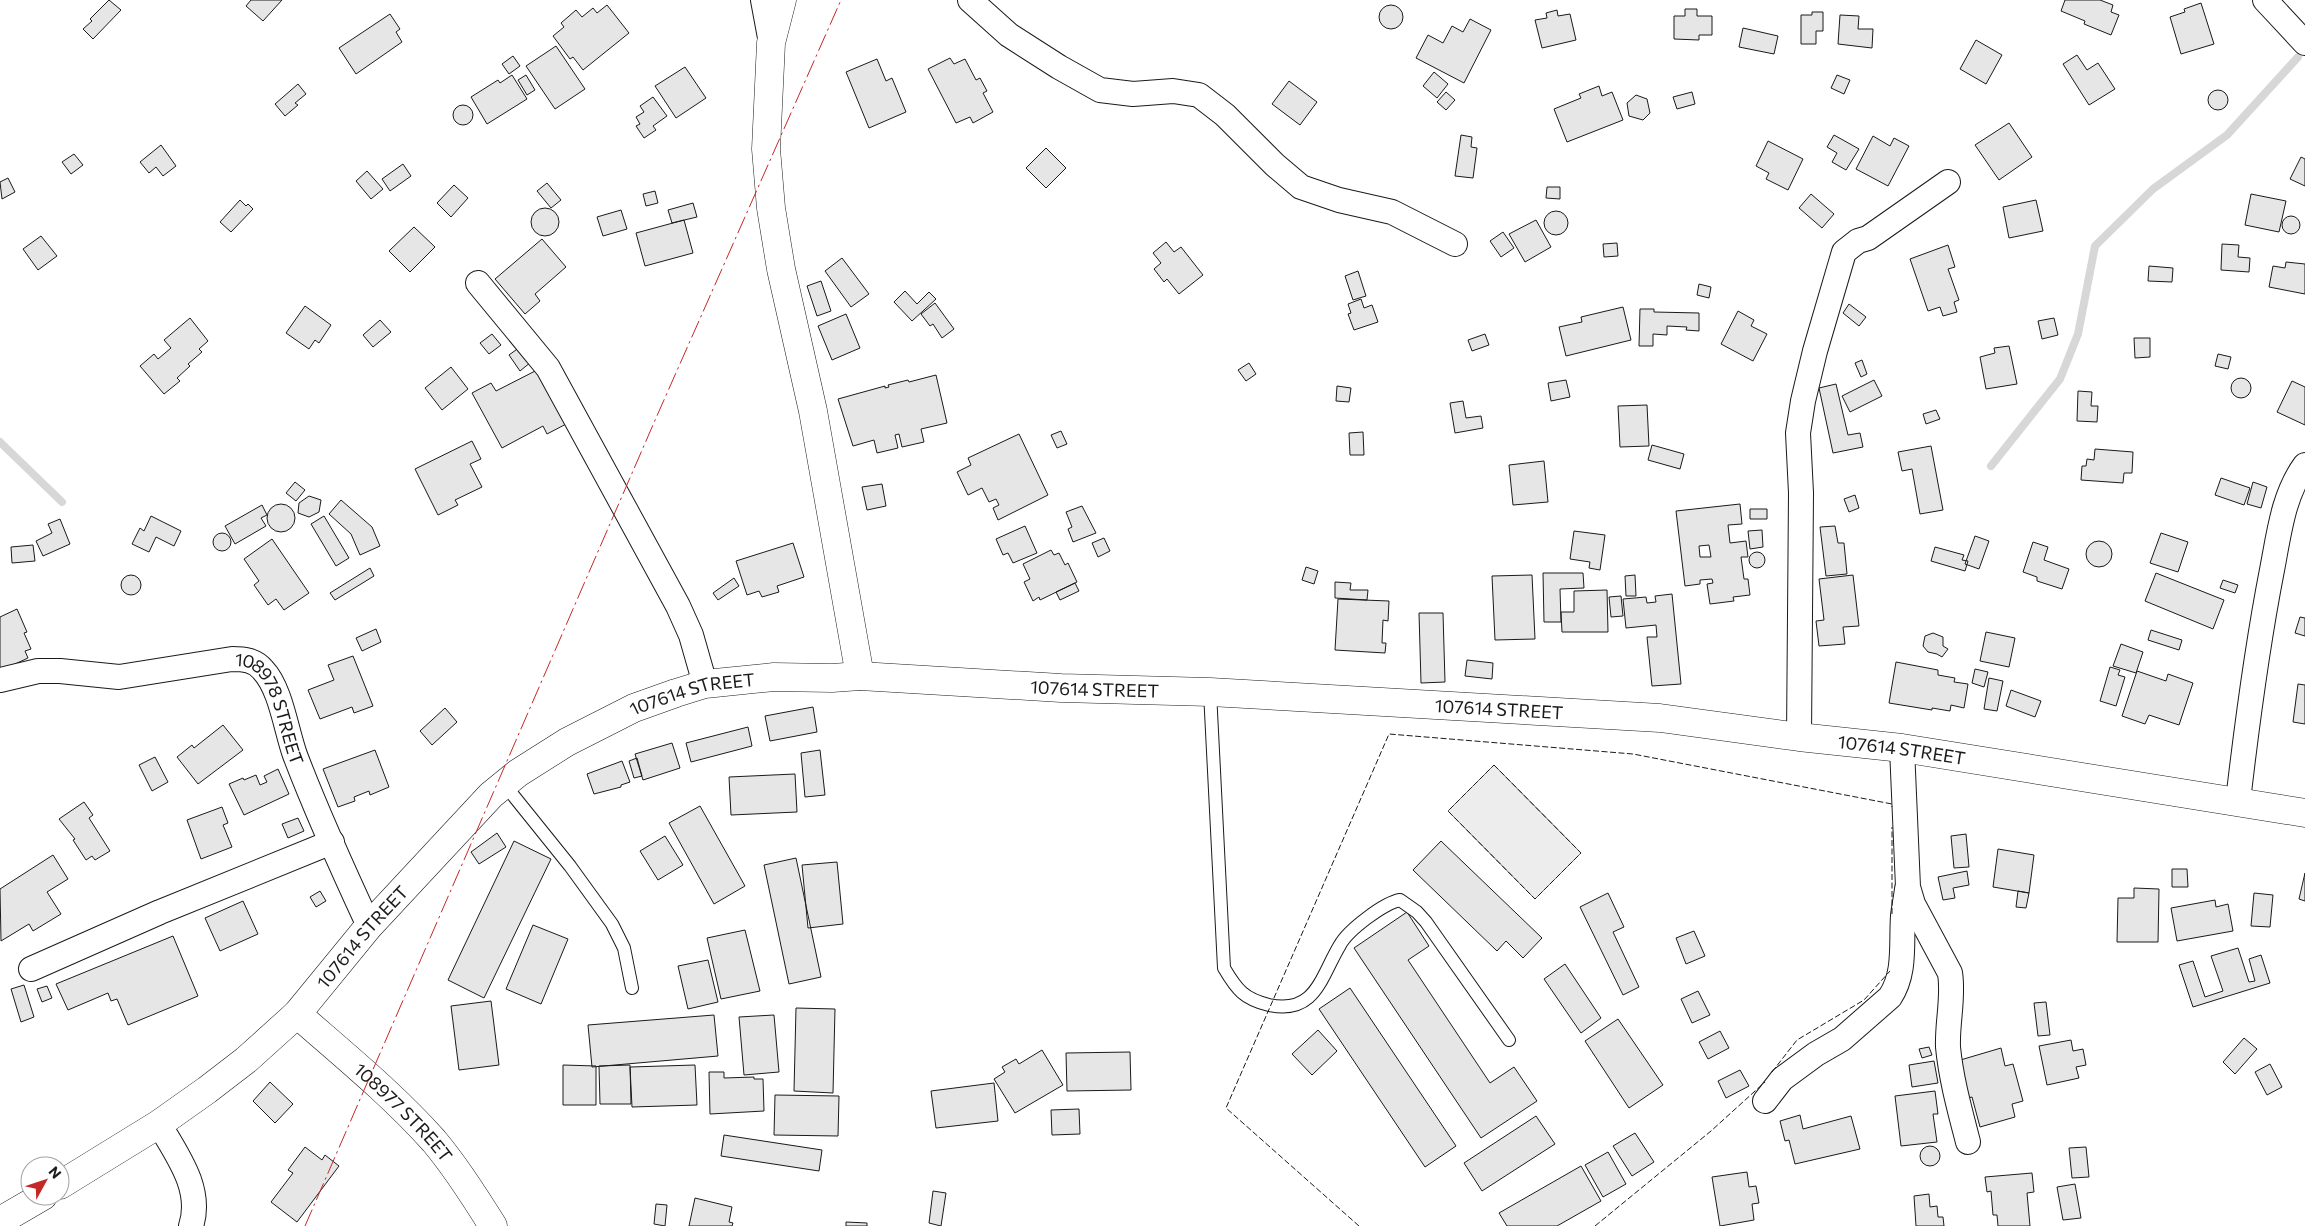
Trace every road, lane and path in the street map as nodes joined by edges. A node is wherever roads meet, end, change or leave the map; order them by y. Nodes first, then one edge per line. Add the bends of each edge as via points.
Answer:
1 (763, 0) edge
2 (782, 0) edge
3 (970, 0) edge
4 (2265, 0) edge
5 (771, 43) junction
6 (2305, 43) edge
7 (1948, 182) dead end
8 (1455, 244) dead end
9 (478, 284) dead end
10 (2305, 465) edge
11 (860, 676) junction
12 (0, 680) edge
13 (706, 684) junction
14 (1210, 692) junction
15 (1799, 737) junction
16 (1902, 748) junction
17 (504, 784) junction
18 (2238, 801) junction
19 (2305, 813) edge
20 (332, 842) junction
21 (1908, 888) junction
22 (369, 926) junction
23 (31, 969) dead end
24 (632, 988) dead end
25 (297, 1014) junction
26 (1509, 1040) dead end
27 (1765, 1102) dead end
28 (159, 1124) junction
29 (1968, 1142) dead end
30 (70, 1179) edge
31 (26, 1206) edge
32 (0, 1221) edge
33 (191, 1226) edge
34 (492, 1226) edge

1 - 5 street
2 - 5 street
3 - 8 street via 1009,35 1100,90 1133,94 1173,91 1199,95 1225,115 1274,165 1301,187 1392,212
4 - 6 street
5 - 11 street via 766,149 771,208 781,268 814,411
7 - 15 street via 1844,252 1815,351 1798,434 1801,493
9 - 13 street via 548,368 678,606
10 - 18 street via 2292,487 2278,536 2256,655
11 - 13 street, 107614 STREET via 774,677
11 - 14 street, 107614 STREET via 1061,688
12 - 20 street, 108978 STREET via 38,671 119,677 232,659 255,663 273,683 295,754
13 - 17 street, 107614 STREET via 634,708 567,742
14 - 15 street, 107614 STREET via 1660,718
14 - 26 lane via 1224,968 1240,993 1251,1000 1271,1005 1300,1005 1313,994 1340,943 1351,931 1391,901 1400,900 1426,922
15 - 16 street, 107614 STREET
16 - 18 street, 107614 STREET
16 - 21 street
17 - 22 street, 107614 STREET
17 - 24 lane via 612,924 624,948
18 - 19 street, 107614 STREET
20 - 22 street, 108978 STREET
20 - 23 street
21 - 27 street via 1899,978 1890,997 1842,1039 1782,1079
21 - 29 street via 1913,904 1950,973 1948,1048 1952,1080
22 - 25 street, 107614 STREET
25 - 28 street, 107614 STREET via 246,1060
25 - 34 street, 108977 STREET via 363,1072 434,1142
28 - 30 street, 107614 STREET
28 - 33 street via 192,1187 194,1216
31 - 32 street

